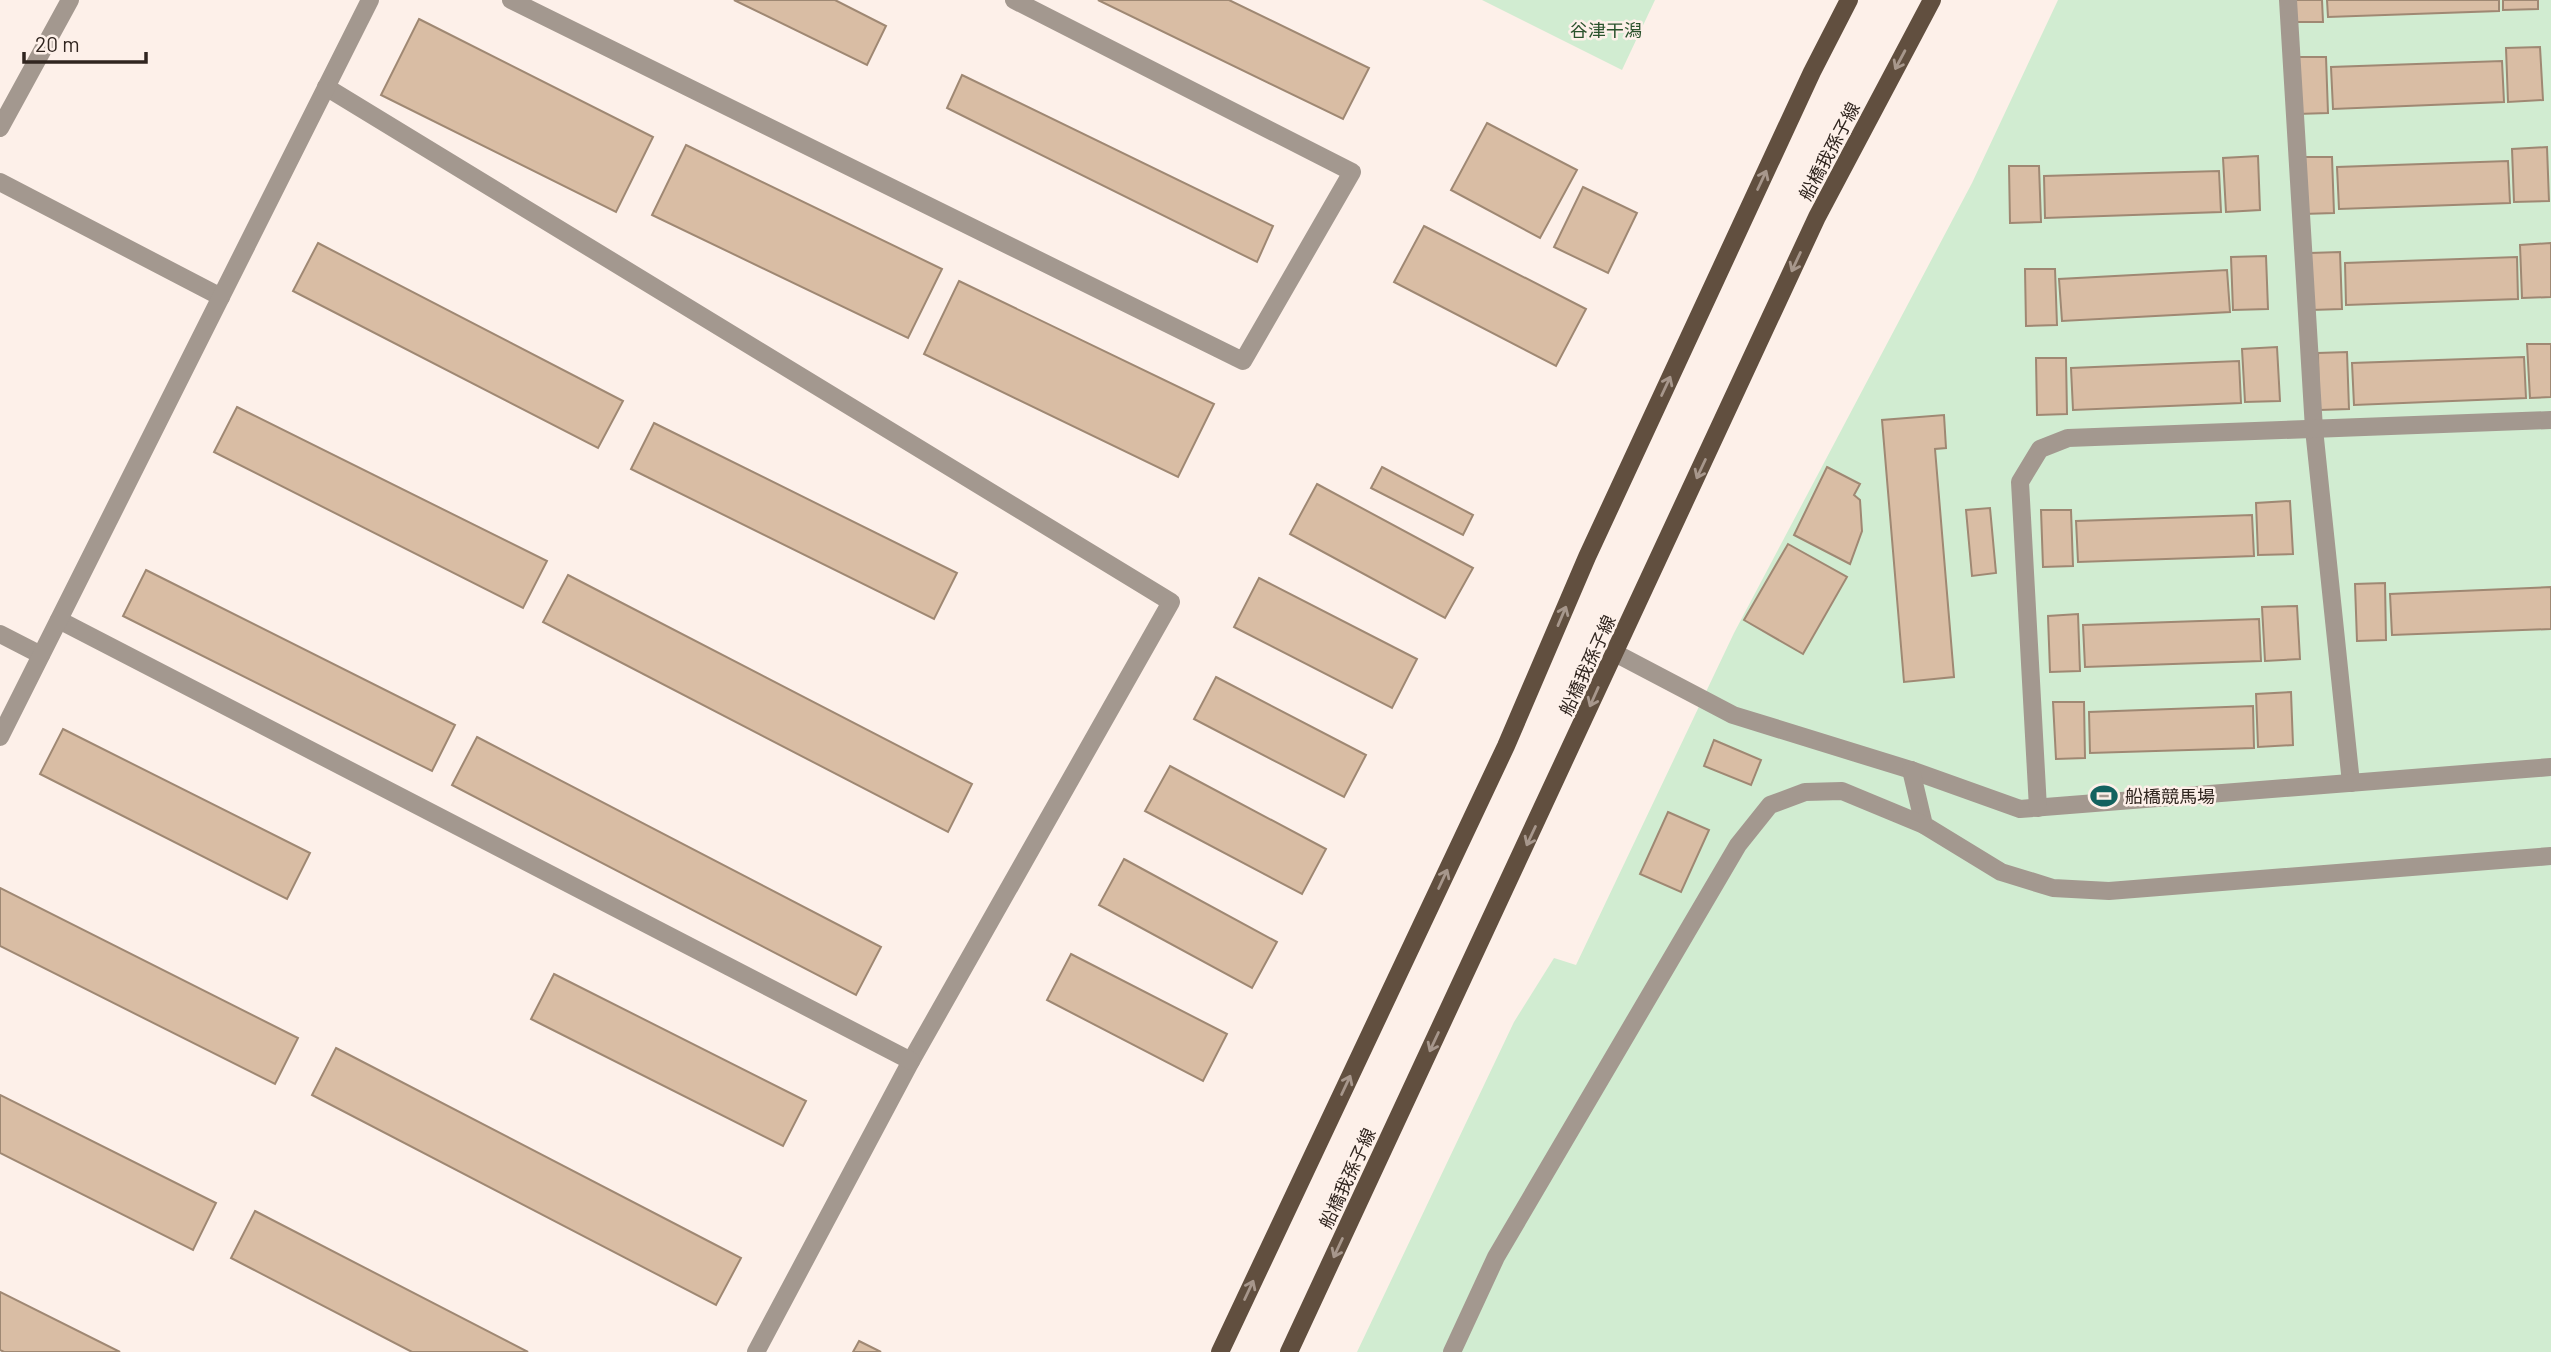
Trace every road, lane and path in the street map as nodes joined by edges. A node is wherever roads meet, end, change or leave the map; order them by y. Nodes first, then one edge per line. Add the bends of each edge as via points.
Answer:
1 (70, 0) edge
2 (370, 0) edge
3 (511, 0) edge
4 (1014, 0) edge
5 (1849, 0) edge
6 (1933, 0) edge
7 (2288, 0) edge
8 (326, 88) junction
9 (0, 128) edge
10 (0, 182) edge
11 (221, 298) junction
12 (2551, 420) edge
13 (2314, 429) junction
14 (59, 620) junction
15 (0, 634) edge
16 (1615, 653) junction
17 (41, 655) junction
18 (0, 737) edge
19 (2551, 767) edge
20 (1911, 770) junction
21 (2351, 783) junction
22 (2038, 808) junction
23 (1924, 825) junction
24 (2551, 856) edge
25 (911, 1061) junction
26 (756, 1352) edge
27 (1220, 1352) edge
28 (1289, 1352) edge
29 (1452, 1352) edge

1 - 9 street
2 - 8 street
3 - 4 street via 1244,361 1352,172
27 -> 5 main road via 1506,746 1593,545
6 -> 16 main road, 船橋我孫子線 via 1817,217
7 - 13 street
8 - 11 street
8 - 25 street via 1171,602
10 - 11 street
11 - 14 street
12 - 13 street
13 - 21 street
13 - 22 street via 2068,438 2040,449 2020,482
14 - 17 street
14 - 25 street
15 - 17 street
16 - 20 street via 1733,715
16 -> 28 main road, 船橋我孫子線
17 - 18 street
19 - 21 street
20 - 22 street via 2020,809
20 - 23 street
21 - 22 street
23 - 24 street via 2001,872 2053,888 2109,891
23 - 29 street via 1842,791 1805,792 1770,805 1738,845 1496,1256
25 - 26 street

